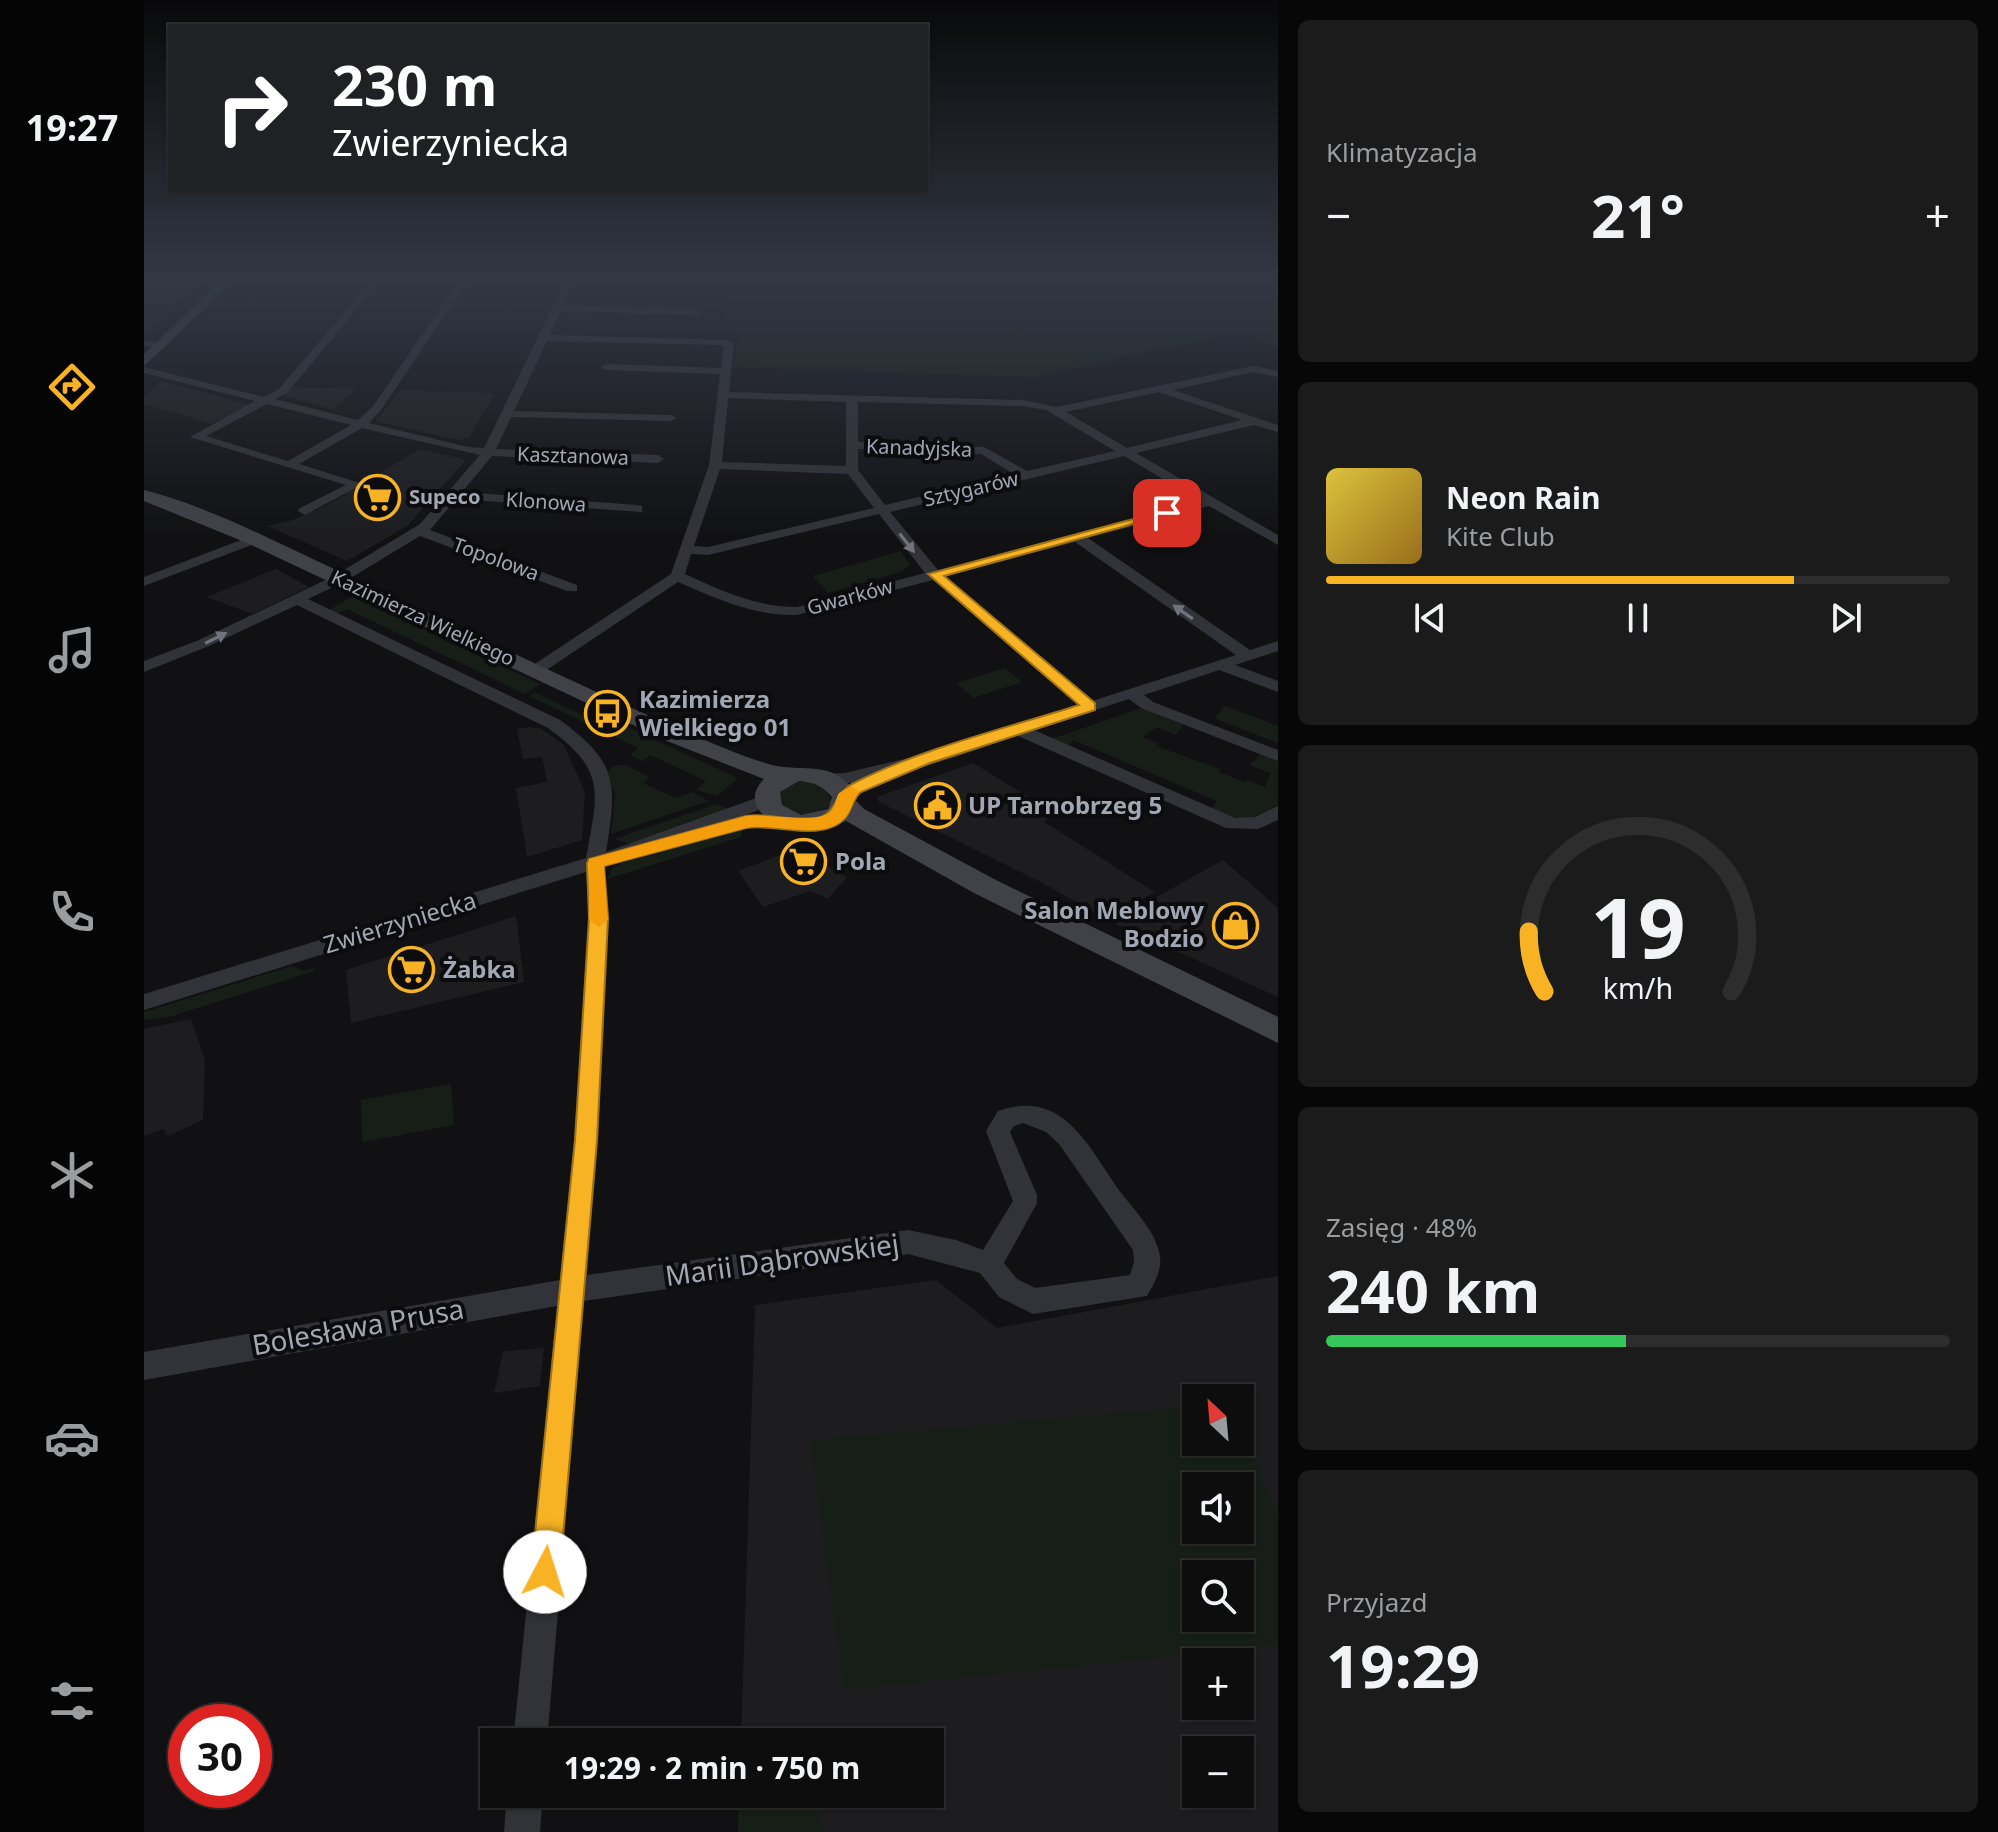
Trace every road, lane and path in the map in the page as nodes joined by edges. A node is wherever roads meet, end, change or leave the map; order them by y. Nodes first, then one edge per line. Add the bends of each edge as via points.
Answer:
1 (305, 365) edge
2 (407, 365) edge
3 (531, 365) edge
4 (727, 365) edge
5 (606, 367) dead end
6 (144, 370) edge
7 (726, 371) junction
8 (1278, 374) edge
9 (1160, 389) junction
10 (725, 395) junction
11 (852, 399) junction
12 (270, 400) junction
13 (1059, 410) junction
14 (509, 414) junction
15 (671, 418) dead end
16 (1254, 421) junction
17 (361, 424) junction
18 (1278, 429) edge
19 (853, 445) junction
20 (1128, 452) junction
21 (488, 453) junction
22 (658, 459) dead end
23 (289, 465) junction
24 (715, 465) junction
25 (852, 470) junction
26 (1026, 476) junction
27 (144, 492) edge
28 (454, 495) junction
29 (1210, 502) junction
30 (637, 509) dead end
31 (882, 510) junction
32 (305, 511) dead end
33 (420, 531) junction
34 (1077, 537) junction
35 (254, 539) junction
36 (1278, 541) edge
37 (688, 550) junction
38 (934, 574) junction
39 (677, 576) junction
40 (339, 579) junction
41 (144, 582) edge
42 (572, 588) dead end
43 (297, 599) junction
44 (1278, 646) edge
45 (1248, 656) junction
46 (1220, 665) junction
47 (144, 667) edge
48 (536, 670) junction
49 (1278, 687) edge
50 (1131, 693) junction
51 (1090, 707) junction
52 (1019, 730) junction
53 (675, 736) junction
54 (1278, 756) edge
55 (925, 760) junction
56 (785, 775) junction
57 (827, 778) junction
58 (771, 804) junction
59 (839, 808) junction
60 (1278, 812) edge
61 (595, 863) junction
62 (144, 1002) edge
63 (1278, 1031) edge
64 (989, 1264) junction
65 (572, 1291) junction
66 (144, 1366) edge
67 (531, 1728) edge
68 (524, 1808) edge
69 (522, 1832) edge

1 - 12 street
2 - 17 street
3 - 14 street
4 - 7 street
5 - 7 street
6 - 12 street, Kasztanowa
7 - 10 street
8 - 9 street via 1253,369
9 - 13 street
9 - 16 street
10 - 11 street
10 - 24 street
11 - 13 street via 1008,403
11 - 19 street
12 - 17 street, Kasztanowa
12 - 23 street via 196,437
13 - 20 street
14 - 15 street
14 - 21 street
16 - 18 street
16 - 20 street, Sztygarów
17 - 21 street, Kasztanowa
17 - 23 street
19 - 25 street
19 - 26 street, Kanadyjska via 984,451
20 - 26 street, Sztygarów
20 - 29 street
21 - 22 street, Kasztanowa
21 - 28 street
23 - 32 street via 357,484
24 - 25 street
24 - 37 street
25 - 31 street
26 - 31 street, Sztygarów
27 - 35 street, Kazimierza Wielkiego
28 - 30 street, Klonowa
28 - 33 street
29 - 34 street, Gwarków
29 - 36 street
31 - 37 street, Sztygarów via 708,551
31 -> 38 street
33 - 40 street
33 - 42 street, Topolowa
34 - 38 street, Gwarków
45 -> 34 street
35 - 40 street, Kazimierza Wielkiego
35 - 41 street
37 - 39 street
38 - 39 street, Gwarków via 785,612 738,603
38 - 51 street
39 - 48 street
40 - 43 street
40 - 48 street, Kazimierza Wielkiego
47 -> 43 street
43 - 61 street via 554,724 584,746 606,799
44 - 45 street
45 - 46 street
46 - 49 street
46 - 50 street
48 - 53 street, Kazimierza Wielkiego
50 - 51 street
50 - 54 street via 1147,705
51 - 52 street
52 - 55 street
52 - 60 street via 1233,824 1258,823
53 - 56 street
53 - 58 street
55 - 57 street via 845,779
55 - 59 street
56 - 57 street
56 - 58 street via 772,783
57 - 59 street via 838,785
58 - 59 street via 813,825
58 - 61 street, Zwierzyniecka via 739,823
59 - 63 street via 852,828 984,886
61 - 62 street, Zwierzyniecka
61 - 65 street via 597,949
64 - 64 street, Marii Dąbrowskiej via 1008,1288 1033,1301 1138,1287 1147,1269 1145,1247 1068,1136 1047,1120 1020,1114 1006,1118 998,1131 1025,1203
64 - 65 street, Marii Dąbrowskiej via 908,1242
65 - 66 street, Bolesława Prusa
65 - 67 street
68 - 69 street

